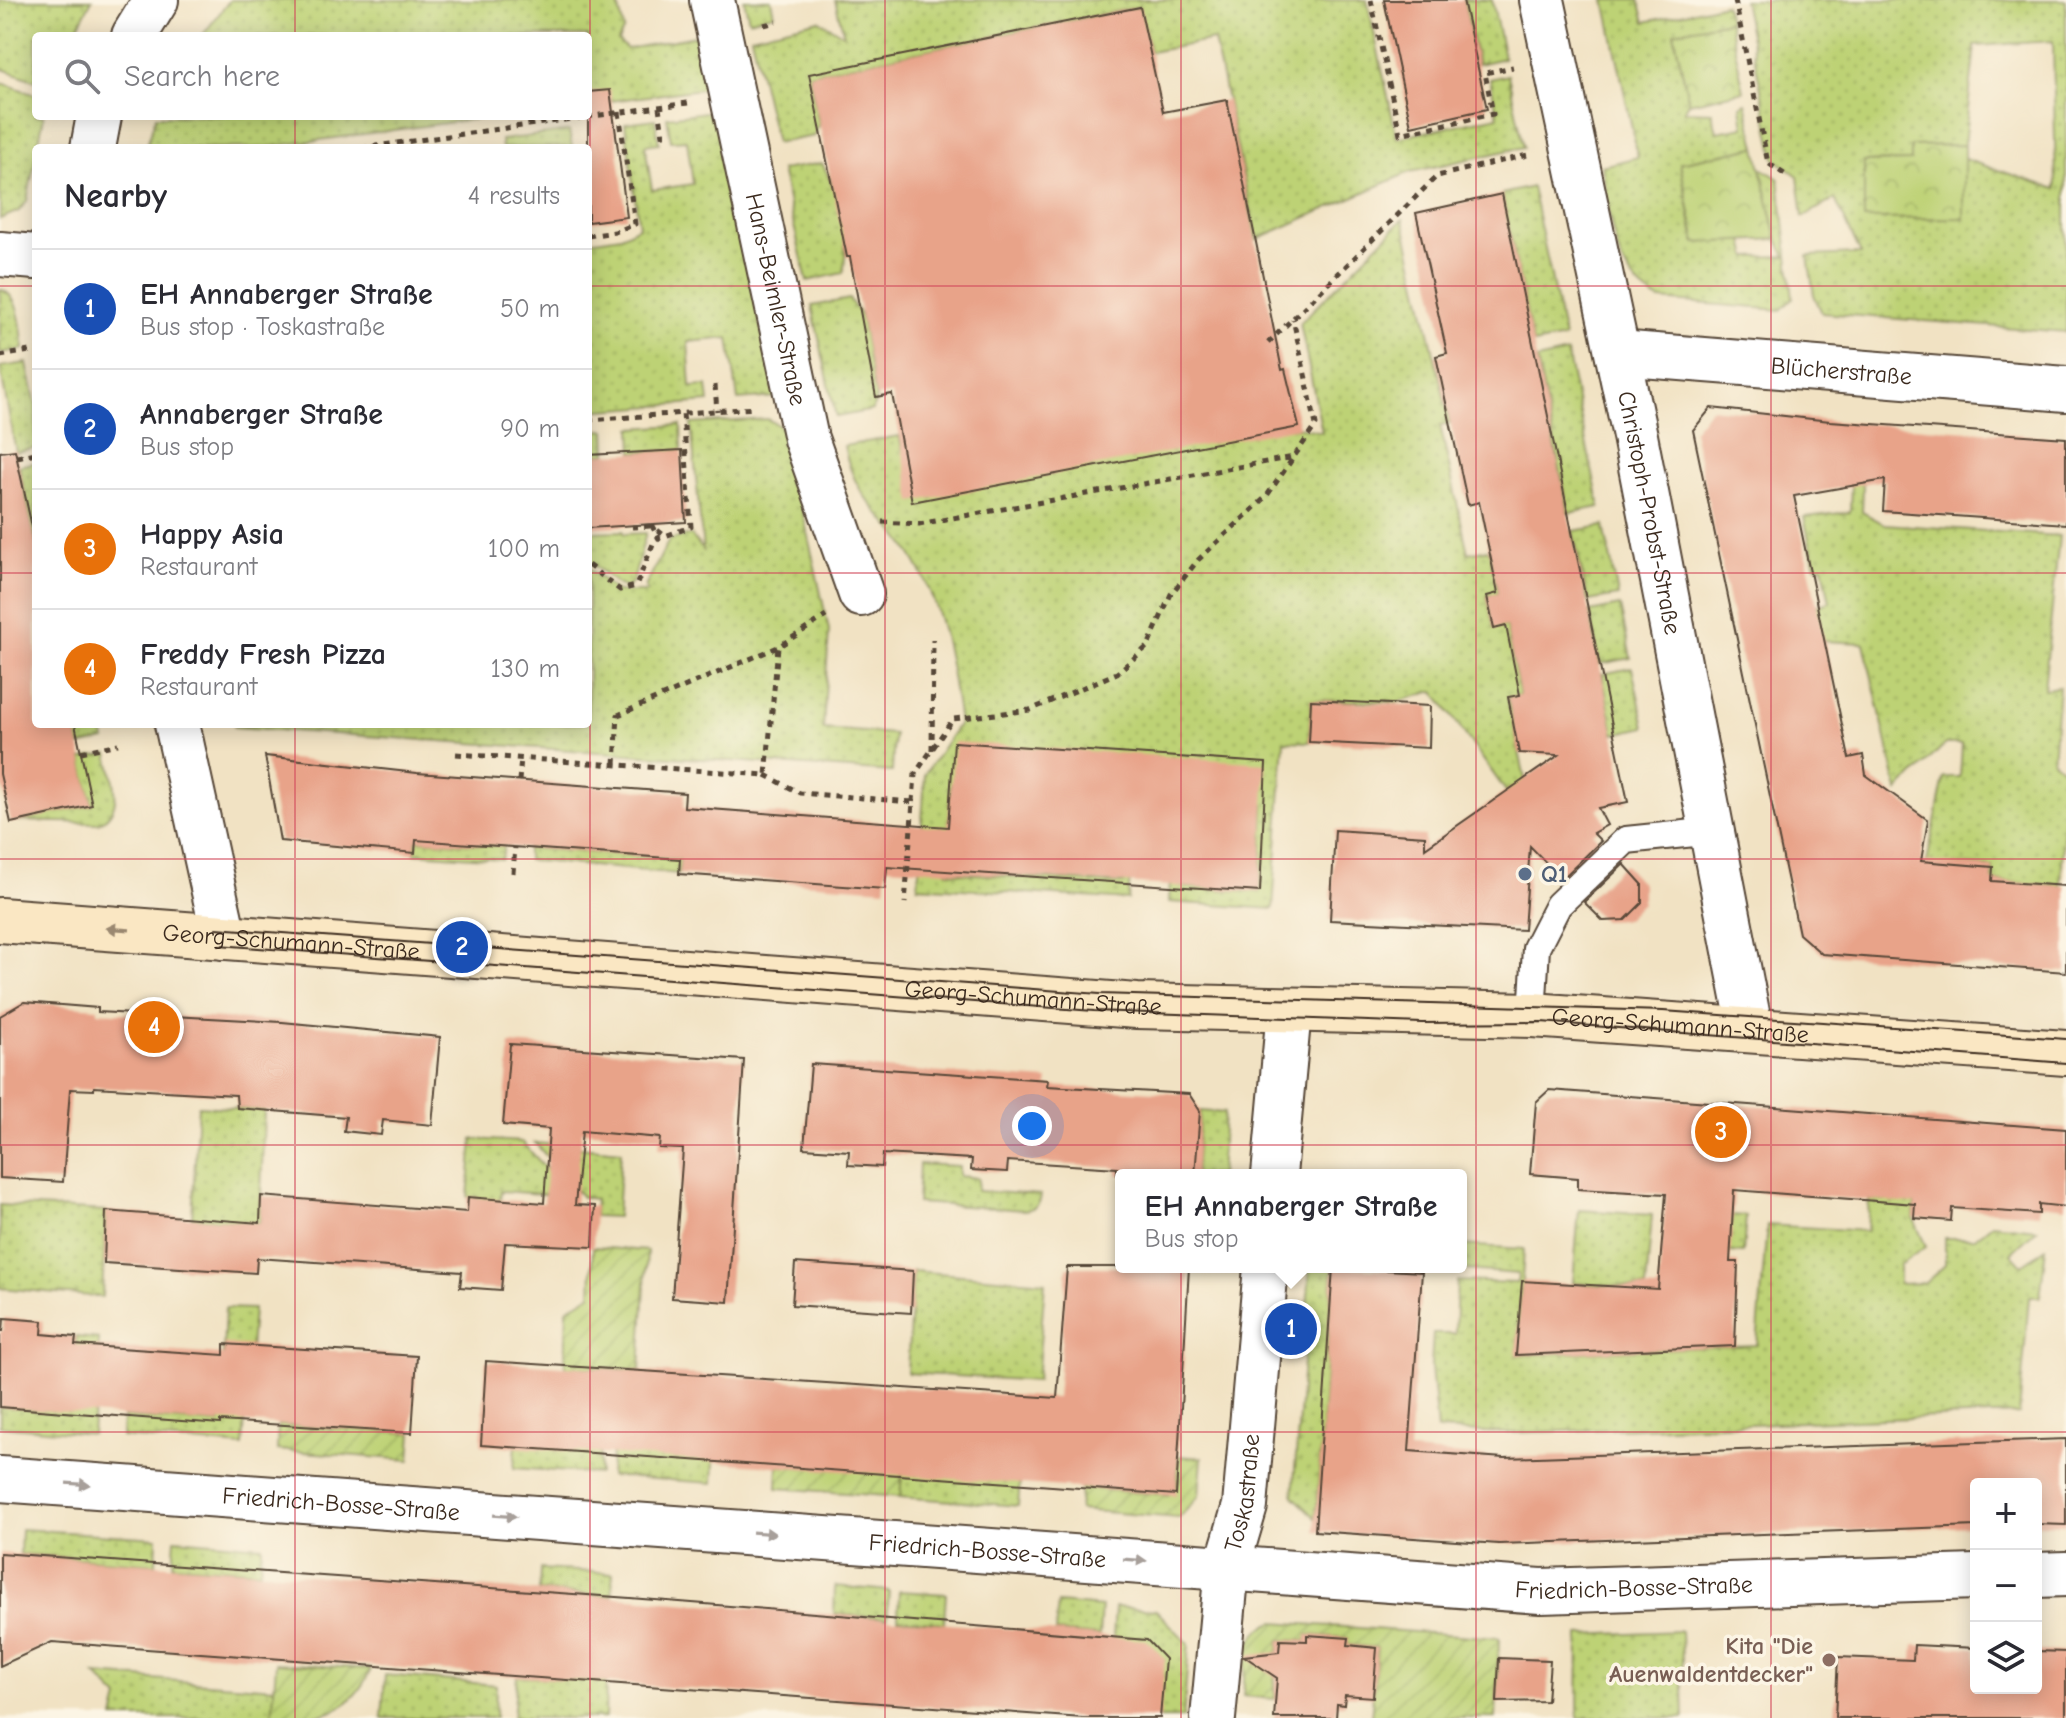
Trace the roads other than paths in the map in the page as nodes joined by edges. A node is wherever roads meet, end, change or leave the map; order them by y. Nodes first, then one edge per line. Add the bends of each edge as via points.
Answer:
1 (156, 0) edge
2 (712, 0) edge
3 (1542, 0) edge
4 (136, 32) edge
5 (98, 120) edge
6 (94, 144) edge
7 (0, 254) edge
8 (32, 257) edge
9 (1618, 353) junction
10 (2066, 389) edge
11 (861, 594) road end
12 (178, 728) edge
13 (1714, 831) junction
14 (0, 920) edge
15 (224, 937) junction
16 (1289, 1010) junction
17 (1532, 1015) junction
18 (1750, 1028) junction
19 (2066, 1053) edge
20 (1275, 1169) edge
21 (1265, 1273) edge
22 (0, 1479) edge
23 (1227, 1567) junction
24 (2066, 1574) edge
25 (2042, 1575) edge
26 (1970, 1577) edge
27 (1213, 1718) edge

1 - 4 street
2 - 11 street, Hans-Beimler-Straße via 806,439
3 - 9 street, Christoph-Probst-Straße
5 - 6 street
7 - 8 street
9 - 10 street, Blücherstraße
9 - 13 street, Christoph-Probst-Straße
12 - 15 street
13 - 17 lane via 1626,840 1558,905 1536,948
13 - 18 street, Christoph-Probst-Straße
15 -> 14 main road, Georg-Schumann-Straße
15 - 16 main road, Georg-Schumann-Straße via 1137,1006
16 - 17 main road, Georg-Schumann-Straße
16 - 20 street
17 - 18 main road, Georg-Schumann-Straße
18 - 19 main road, Georg-Schumann-Straße
21 - 23 street, Toskastraße via 1245,1506
22 -> 23 street, Friedrich-Bosse-Straße
23 - 26 street, Friedrich-Bosse-Straße via 1541,1591
23 - 27 street, Toskastraße
24 - 25 street

